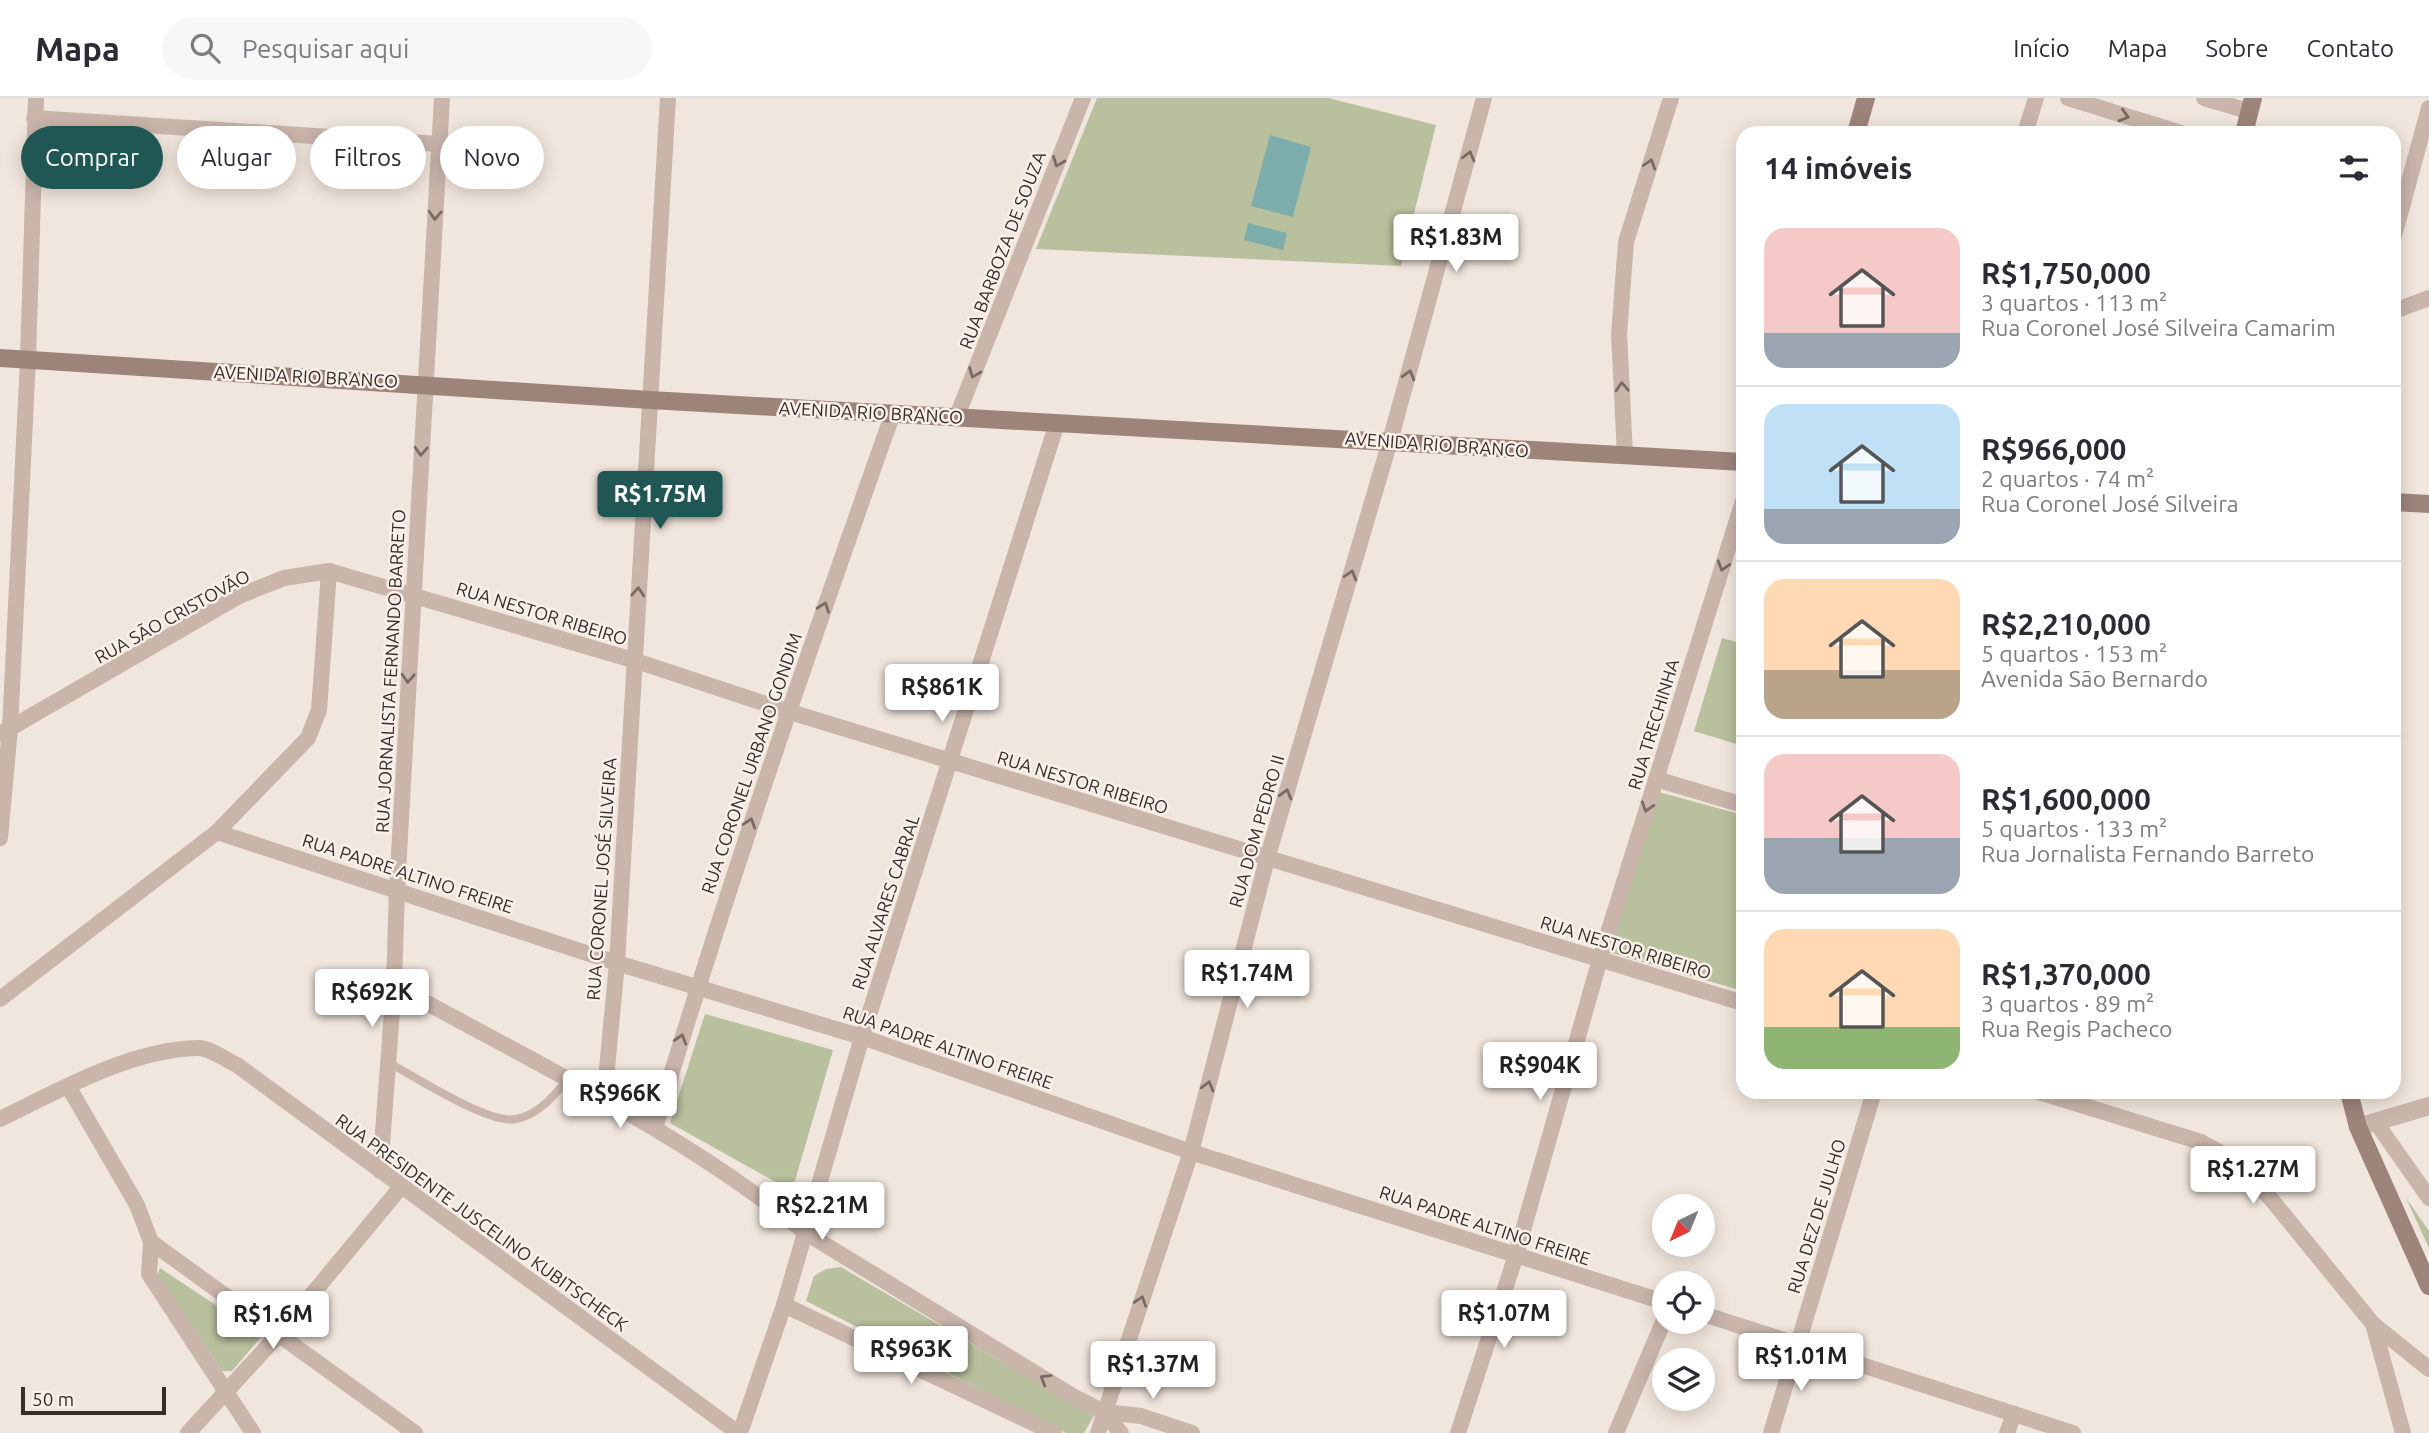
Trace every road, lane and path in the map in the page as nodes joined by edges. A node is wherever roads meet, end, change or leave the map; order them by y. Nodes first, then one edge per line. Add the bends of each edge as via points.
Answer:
1 (36, 98) edge
2 (442, 98) edge
3 (668, 98) edge
4 (1083, 98) edge
5 (1484, 98) edge
6 (1671, 98) edge
7 (1866, 98) edge
8 (2036, 98) edge
9 (2068, 98) edge
10 (2204, 98) edge
11 (2250, 104) edge
12 (2429, 108) edge
13 (34, 118) junction
14 (1858, 126) edge
15 (2027, 126) edge
16 (2158, 126) edge
17 (2245, 126) edge
18 (439, 144) junction
19 (2401, 210) edge
20 (2429, 299) edge
21 (2401, 309) edge
22 (0, 358) edge
23 (28, 359) junction
24 (425, 383) junction
25 (650, 400) junction
26 (893, 414) junction
27 (957, 416) junction
28 (1057, 423) junction
29 (1390, 441) junction
30 (1625, 455) junction
31 (1736, 461) edge
32 (2401, 503) edge
33 (2429, 505) edge
34 (1736, 523) edge
35 (0, 563) edge
36 (18, 563) junction
37 (328, 571) junction
38 (413, 595) junction
39 (633, 660) junction
40 (787, 711) junction
41 (5, 732) edge
42 (950, 760) junction
43 (1656, 779) junction
44 (1736, 803) edge
45 (218, 832) junction
46 (0, 838) edge
47 (1267, 859) junction
48 (397, 889) junction
49 (1600, 959) junction
50 (617, 963) junction
51 (394, 985) junction
52 (697, 987) junction
53 (0, 993) edge
54 (0, 998) edge
55 (1736, 1001) edge
56 (862, 1037) junction
57 (388, 1062) junction
58 (566, 1080) junction
59 (68, 1086) junction
60 (1872, 1099) edge
61 (2062, 1099) edge
62 (2353, 1099) edge
63 (604, 1100) junction
64 (2429, 1106) edge
65 (0, 1119) edge
66 (2366, 1124) junction
67 (655, 1128) junction
68 (1191, 1152) junction
69 (380, 1171) junction
70 (401, 1187) junction
71 (2429, 1198) edge
72 (806, 1233) junction
73 (151, 1242) junction
74 (1516, 1255) junction
75 (2429, 1286) edge
76 (1652, 1298) edge
77 (784, 1306) junction
78 (1715, 1318) edge
79 (2373, 1324) junction
80 (280, 1333) junction
81 (1658, 1334) edge
82 (1797, 1342) junction
83 (2425, 1362) edge
84 (225, 1394) junction
85 (1104, 1412) junction
86 (2014, 1414) junction
87 (188, 1433) edge
88 (253, 1433) edge
89 (415, 1433) edge
90 (739, 1433) edge
91 (1054, 1433) edge
92 (1098, 1433) edge
93 (1121, 1433) edge
94 (1192, 1433) edge
95 (1458, 1433) edge
96 (1616, 1433) edge
97 (1771, 1433) edge
98 (2007, 1433) edge
99 (2073, 1433) edge
100 (2403, 1433) edge

1 - 13 street
2 - 18 street, RUA JORNALISTA FERNANDO BARRETO
3 - 25 street, RUA CORONEL JOSÉ SILVEIRA
4 -> 27 street, RUA BARBOZA DE SOUZA
29 -> 5 street, RUA DOM PEDRO II
30 -> 6 street via 1619,334 1626,242
7 - 14 main road
8 - 15 street
9 -> 16 street
10 - 11 street
11 - 17 main road
12 - 19 street
13 - 18 street
13 - 23 street
18 -> 24 street, RUA JORNALISTA FERNANDO BARRETO
20 - 21 street
22 - 23 main road, AVENIDA RIO BRANCO
23 - 24 main road, AVENIDA RIO BRANCO
23 - 36 street
24 - 25 main road, AVENIDA RIO BRANCO
24 -> 38 street, RUA JORNALISTA FERNANDO BARRETO
25 - 26 main road, AVENIDA RIO BRANCO
39 -> 25 street, RUA CORONEL JOSÉ SILVEIRA
26 - 27 main road, AVENIDA RIO BRANCO
40 -> 26 street, RUA CORONEL URBANO GONDIM
27 - 28 main road, AVENIDA RIO BRANCO
28 - 29 main road, AVENIDA RIO BRANCO
28 - 42 street, RUA ALVARES CABRAL
29 - 30 main road, AVENIDA RIO BRANCO
47 -> 29 street, RUA DOM PEDRO II
30 - 31 main road, AVENIDA RIO BRANCO
32 - 33 main road
34 -> 43 street, RUA TRECHINHA
35 - 36 street
36 - 41 street
37 - 38 street, RUA SÃO CRISTOVÃO
37 - 41 street, RUA SÃO CRISTOVÃO via 284,578 239,596
37 - 45 street via 319,710 308,738
38 - 39 street, RUA NESTOR RIBEIRO
38 -> 48 street, RUA JORNALISTA FERNANDO BARRETO
39 - 40 street, RUA NESTOR RIBEIRO
39 - 50 street, RUA CORONEL JOSÉ SILVEIRA
40 - 42 street, RUA NESTOR RIBEIRO
52 -> 40 street, RUA CORONEL URBANO GONDIM
41 - 46 street
42 - 47 street, RUA NESTOR RIBEIRO
42 - 56 street, RUA ALVARES CABRAL
43 - 44 street
43 -> 49 street, RUA TRECHINHA
45 - 48 street, RUA PADRE ALTINO FREIRE
45 - 54 street
47 - 49 street, RUA NESTOR RIBEIRO
68 -> 47 street, RUA DOM PEDRO II
48 - 50 street, RUA PADRE ALTINO FREIRE
48 - 51 street, RUA JORNALISTA FERNANDO BARRETO
49 - 55 street, RUA NESTOR RIBEIRO
49 - 74 street, RUA TRECHINHA
50 - 52 street, RUA PADRE ALTINO FREIRE
50 - 63 street, RUA CORONEL JOSÉ SILVEIRA
51 - 57 street, RUA JORNALISTA FERNANDO BARRETO
51 - 58 street
52 - 56 street, RUA PADRE ALTINO FREIRE
67 -> 52 street, RUA CORONEL URBANO GONDIM
53 - 54 street
56 - 68 street, RUA PADRE ALTINO FREIRE
56 - 72 street, RUA ALVARES CABRAL
57 - 58 lane via 496,1120 518,1119 548,1103
57 - 69 street, RUA JORNALISTA FERNANDO BARRETO
58 - 63 street
59 - 65 street
59 - 69 street, RUA PRESIDENTE JUSCELINO KUBITSCHECK via 139,1058 200,1047 237,1065
59 - 73 street via 137,1205
60 - 82 street, RUA DEZ DE JULHO
61 - 79 street via 2202,1142 2234,1160
62 - 66 main road
63 - 67 street
64 - 66 street
66 - 71 street
66 - 75 main road
67 - 72 street via 772,1205
68 - 74 street, RUA PADRE ALTINO FREIRE
85 -> 68 street, RUA DOM PEDRO II
69 - 70 street, RUA PRESIDENTE JUSCELINO KUBITSCHECK
70 - 80 street
70 - 90 street, RUA PRESIDENTE JUSCELINO KUBITSCHECK
72 - 77 street, RUA ALVARES CABRAL
85 -> 72 street
73 - 80 street
73 - 84 street via 149,1274
74 - 76 street, RUA PADRE ALTINO FREIRE
74 - 95 street, RUA TRECHINHA
77 - 90 street, RUA ALVARES CABRAL
77 - 91 street
78 - 82 street
79 - 83 street
79 - 100 street
80 - 84 street
80 - 89 street
81 - 96 street
82 - 86 street
82 - 97 street, RUA DEZ DE JULHO
84 - 87 street
84 - 88 street
85 - 92 street, RUA DOM PEDRO II
85 - 93 street
85 - 94 street via 1141,1416
86 - 98 street
86 - 99 street

